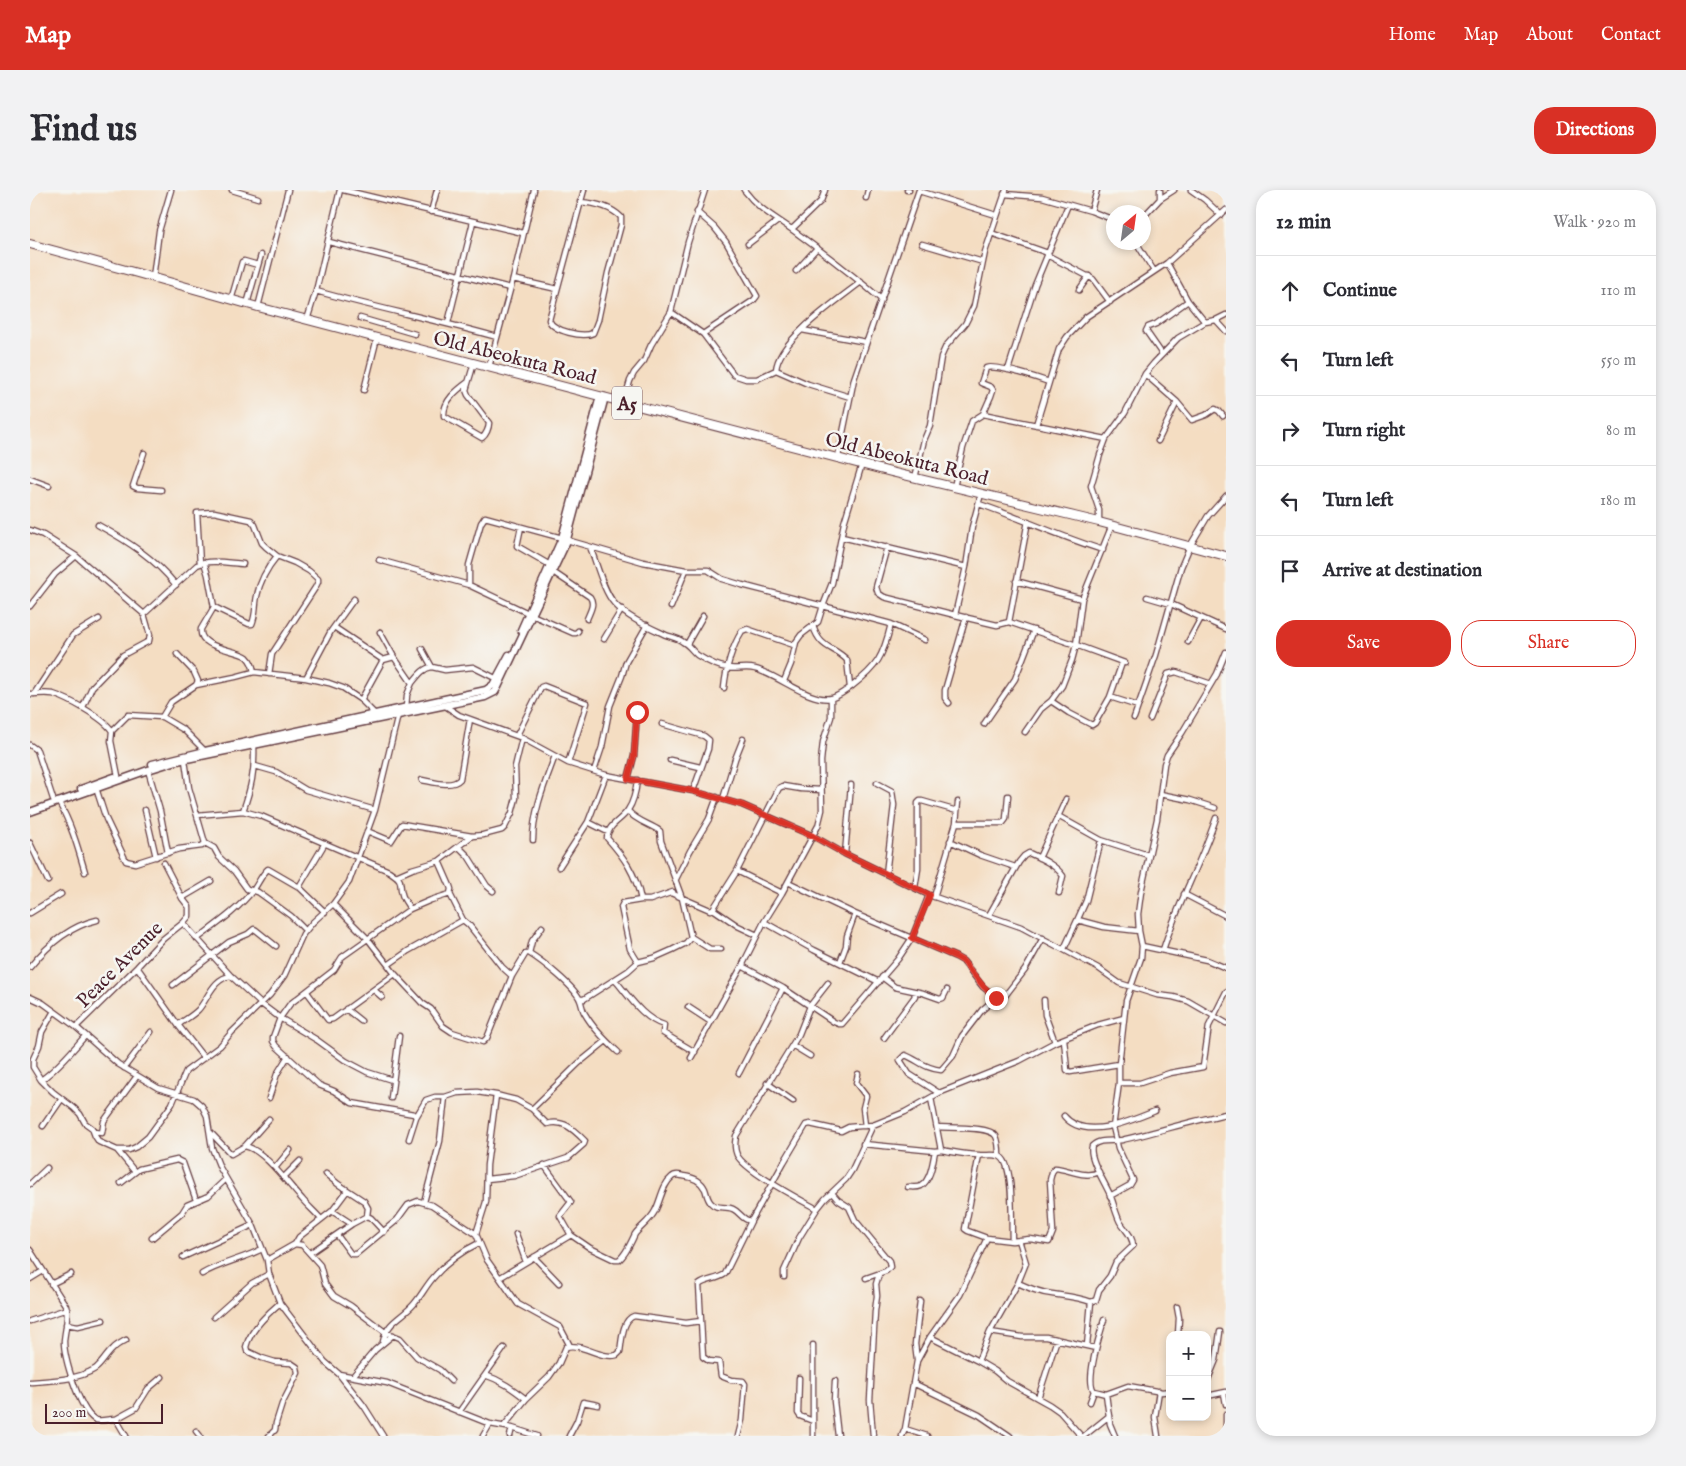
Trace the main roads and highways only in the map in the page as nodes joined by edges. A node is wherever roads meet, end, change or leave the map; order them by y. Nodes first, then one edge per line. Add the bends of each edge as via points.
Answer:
1 (30, 244) edge
2 (1226, 556) edge

1 - 2 highway, Old Abeokuta Road / A5 via 258,308

